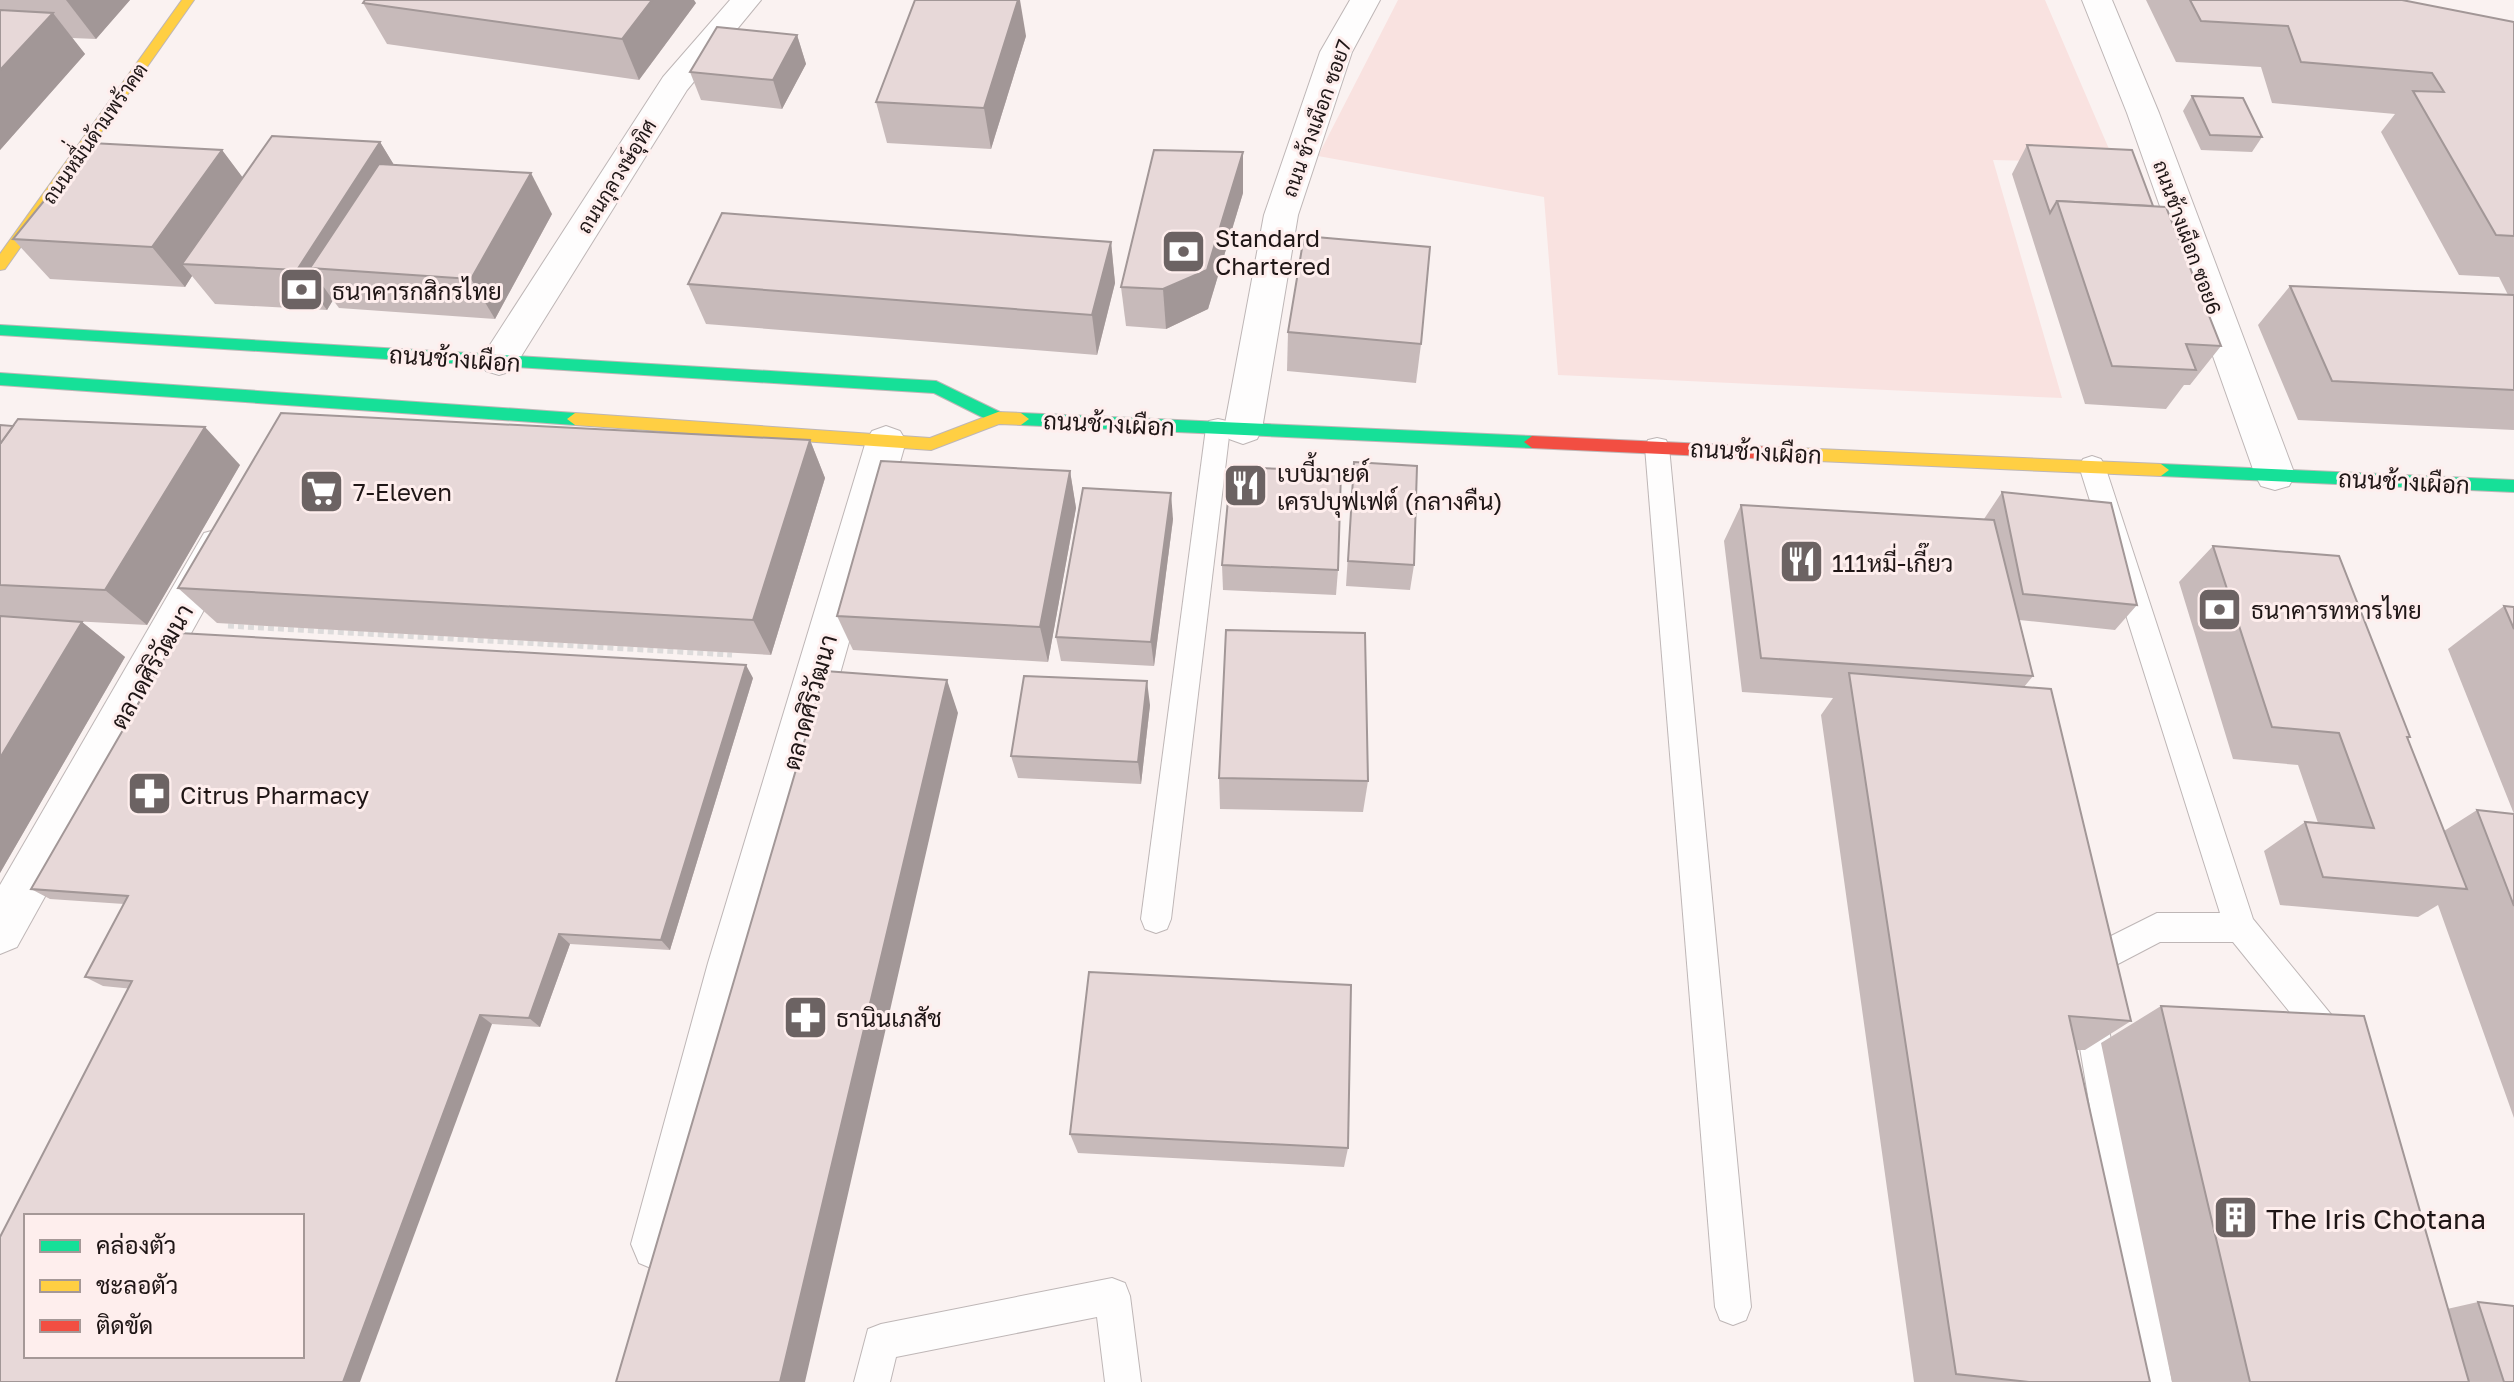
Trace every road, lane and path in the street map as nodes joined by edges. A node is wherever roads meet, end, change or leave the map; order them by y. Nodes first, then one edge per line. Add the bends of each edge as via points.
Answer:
1 (188, 0) edge
2 (746, 0) edge
3 (1365, 0) edge
4 (2097, 0) edge
5 (0, 265) edge
6 (0, 330) edge
7 (499, 361) junction
8 (0, 379) edge
9 (302, 401) junction
10 (998, 418) junction
11 (1231, 428) junction
12 (886, 441) junction
13 (278, 442) edge
14 (1657, 447) junction
15 (2092, 466) junction
16 (2275, 475) junction
17 (2514, 486) edge
18 (238, 512) edge
19 (175, 623) junction
20 (732, 655) edge
21 (1156, 919) dead end
22 (2240, 927) junction
23 (0, 931) edge
24 (2335, 1072) edge
25 (645, 1292) edge
26 (1733, 1307) dead end
27 (872, 1382) edge
28 (1123, 1382) edge
29 (2154, 1382) edge

1 - 5 main road, ถนนหมื่่นด้ามพร้าคต
2 - 7 street, ถนนกุลวงษ์อุทิศ via 674,84
3 - 11 street, ถนน ช้างเผือก ซอย7 via 1336,52 1281,215
4 - 16 street, ถนนช้างเผือก ซอย6
6 - 7 main road, ถนนช้างเผือก
7 - 10 main road, ถนนช้างเผือก via 936,387
8 - 9 main road, ถนนช้างเผือก
9 - 12 main road, ถนนช้างเผือก
9 - 13 street
10 - 11 main road, ถนนช้างเผือก
10 - 12 main road, ถนนช้างเผือก via 931,444
11 - 14 main road, ถนนช้างเผือก
11 - 21 lane
12 - 25 street, ตลาดศิริวัฒนา via 733,963
14 - 15 main road, ถนนช้างเผือก
14 - 26 lane
15 - 16 main road, ถนนช้างเผือก
15 - 22 lane
16 - 17 main road, ถนนช้างเผือก
18 - 19 street, ตลาดศิริวัฒนา
19 - 20 path
19 - 23 street, ตลาดศิริวัฒนา
22 - 24 lane via 2323,1029
22 - 29 lane via 2157,928 2102,956 2091,1018
27 - 28 lane via 881,1342 1112,1296

